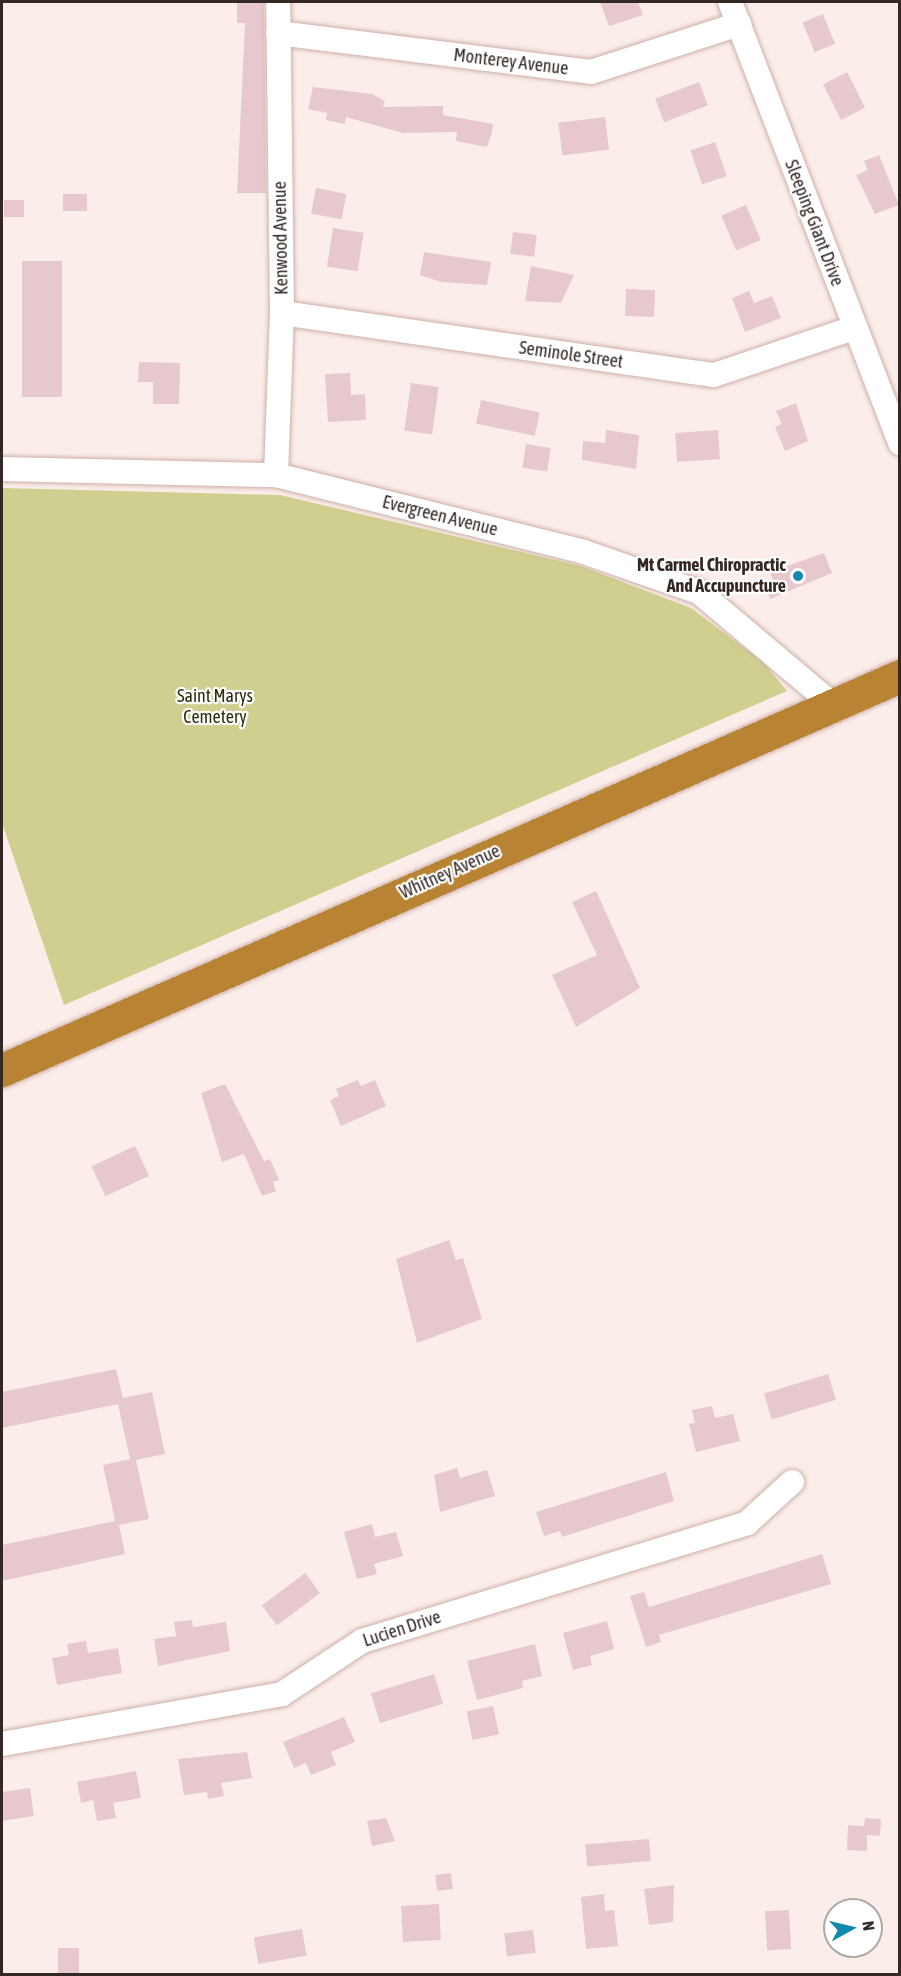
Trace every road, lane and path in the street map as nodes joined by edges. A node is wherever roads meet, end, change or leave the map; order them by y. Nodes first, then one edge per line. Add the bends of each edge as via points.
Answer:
1 (278, 2) edge
2 (730, 2) edge
3 (739, 24) junction
4 (278, 33) junction
5 (282, 313) junction
6 (854, 328) junction
7 (900, 443) edge
8 (2, 469) edge
9 (276, 475) junction
10 (900, 676) edge
11 (832, 704) junction
12 (2, 1070) edge
13 (792, 1482) dead end
14 (2, 1744) edge

1 - 4 street, Kenwood Avenue
2 - 3 street, Sleeping Giant Drive
3 - 4 street, Monterey Avenue via 591,72
3 - 6 street, Sleeping Giant Drive
4 - 5 street, Kenwood Avenue
5 - 6 street, Seminole Street via 714,375
5 - 9 street, Kenwood Avenue
6 - 7 street, Sleeping Giant Drive
8 - 9 street, Evergreen Avenue
9 - 11 street, Evergreen Avenue via 584,552 699,592
10 - 11 highway, Whitney Avenue
11 - 12 highway, Whitney Avenue
13 - 14 street, Lucien Drive via 747,1523 362,1641 282,1694

